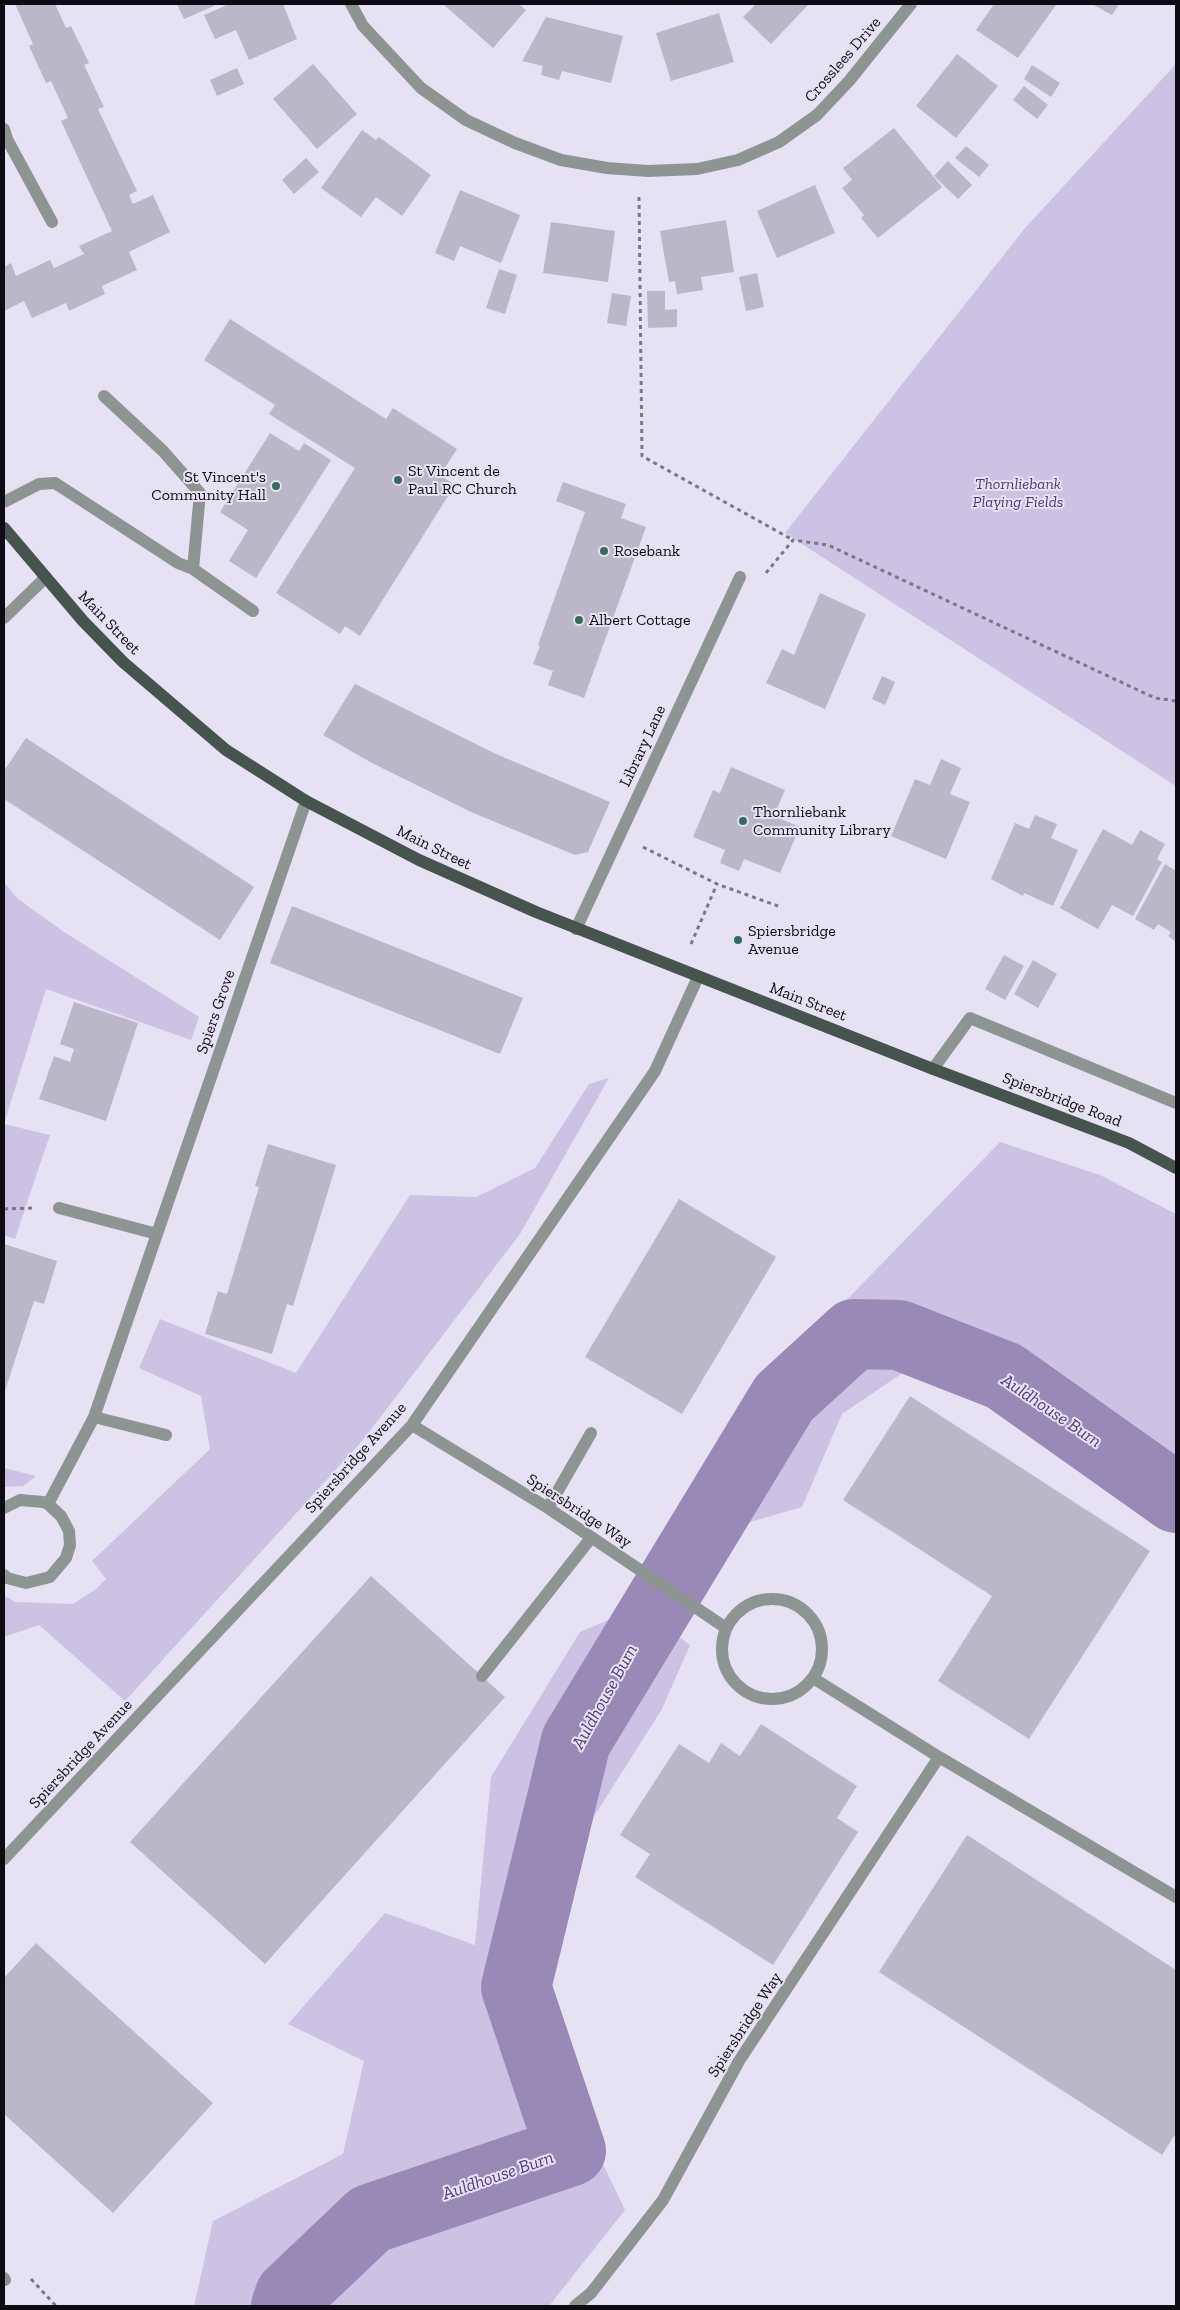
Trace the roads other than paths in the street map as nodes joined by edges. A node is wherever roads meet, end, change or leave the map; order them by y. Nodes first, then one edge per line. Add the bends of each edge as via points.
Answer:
1 (351, 4) edge
2 (911, 4) edge
3 (4, 129) edge
4 (52, 222) dead end
5 (104, 396) dead end
6 (4, 502) edge
7 (4, 528) edge
8 (194, 569) junction
9 (740, 577) dead end
10 (45, 578) junction
11 (253, 611) dead end
12 (4, 618) edge
13 (306, 801) junction
14 (576, 929) junction
15 (698, 977) junction
16 (933, 1068) junction
17 (1176, 1103) edge
18 (1176, 1168) edge
19 (59, 1208) dead end
20 (157, 1234) junction
21 (94, 1417) junction
22 (412, 1424) junction
23 (591, 1433) dead end
24 (166, 1435) dead end
25 (48, 1504) junction
26 (4, 1508) edge
27 (548, 1508) junction
28 (591, 1538) junction
29 (4, 1575) edge
30 (726, 1628) junction
31 (482, 1676) dead end
32 (813, 1678) junction
33 (939, 1757) junction
34 (4, 1860) edge
35 (1176, 1897) edge
36 (575, 2306) edge

1 - 2 street, Crosslees Drive via 363,26 421,88 466,120 561,160 638,170 697,168 738,160 779,142 817,116
3 - 4 street
5 - 8 street via 164,451 200,493
6 - 8 street via 39,484 55,483 178,563
7 - 10 main road, Main Street
8 - 11 street
9 - 14 street, Library Lane
10 - 12 street
10 - 13 main road, Main Street via 123,662 165,699 226,750
13 - 14 main road, Main Street via 419,860
13 - 20 street, Spiers Grove
14 - 15 main road, Main Street
15 - 16 main road, Main Street
15 - 22 street, Spiersbridge Avenue via 654,1071
16 - 17 street via 970,1018
16 - 18 main road, Spiersbridge Road via 1129,1142
19 - 20 street
20 - 21 street, Spiers Grove
21 - 24 street
21 - 25 street, Spiers Grove
22 - 27 street, Spiersbridge Way
22 - 34 street, Spiersbridge Avenue
23 - 27 street
25 - 26 street via 20,1500
25 - 29 street via 61,1516 69,1531 70,1545 66,1558 50,1577 26,1583
27 - 28 street, Spiersbridge Way
28 - 30 street, Spiersbridge Way
28 - 31 street
30 - 32 street via 722,1660 728,1675 740,1688 770,1700 801,1690
30 - 32 street via 735,1614 749,1604 765,1599 782,1599 797,1605 810,1616 822,1646 820,1663
32 - 33 street
33 - 35 street
33 - 36 street, Spiersbridge Way via 739,2061 663,2200 591,2293

